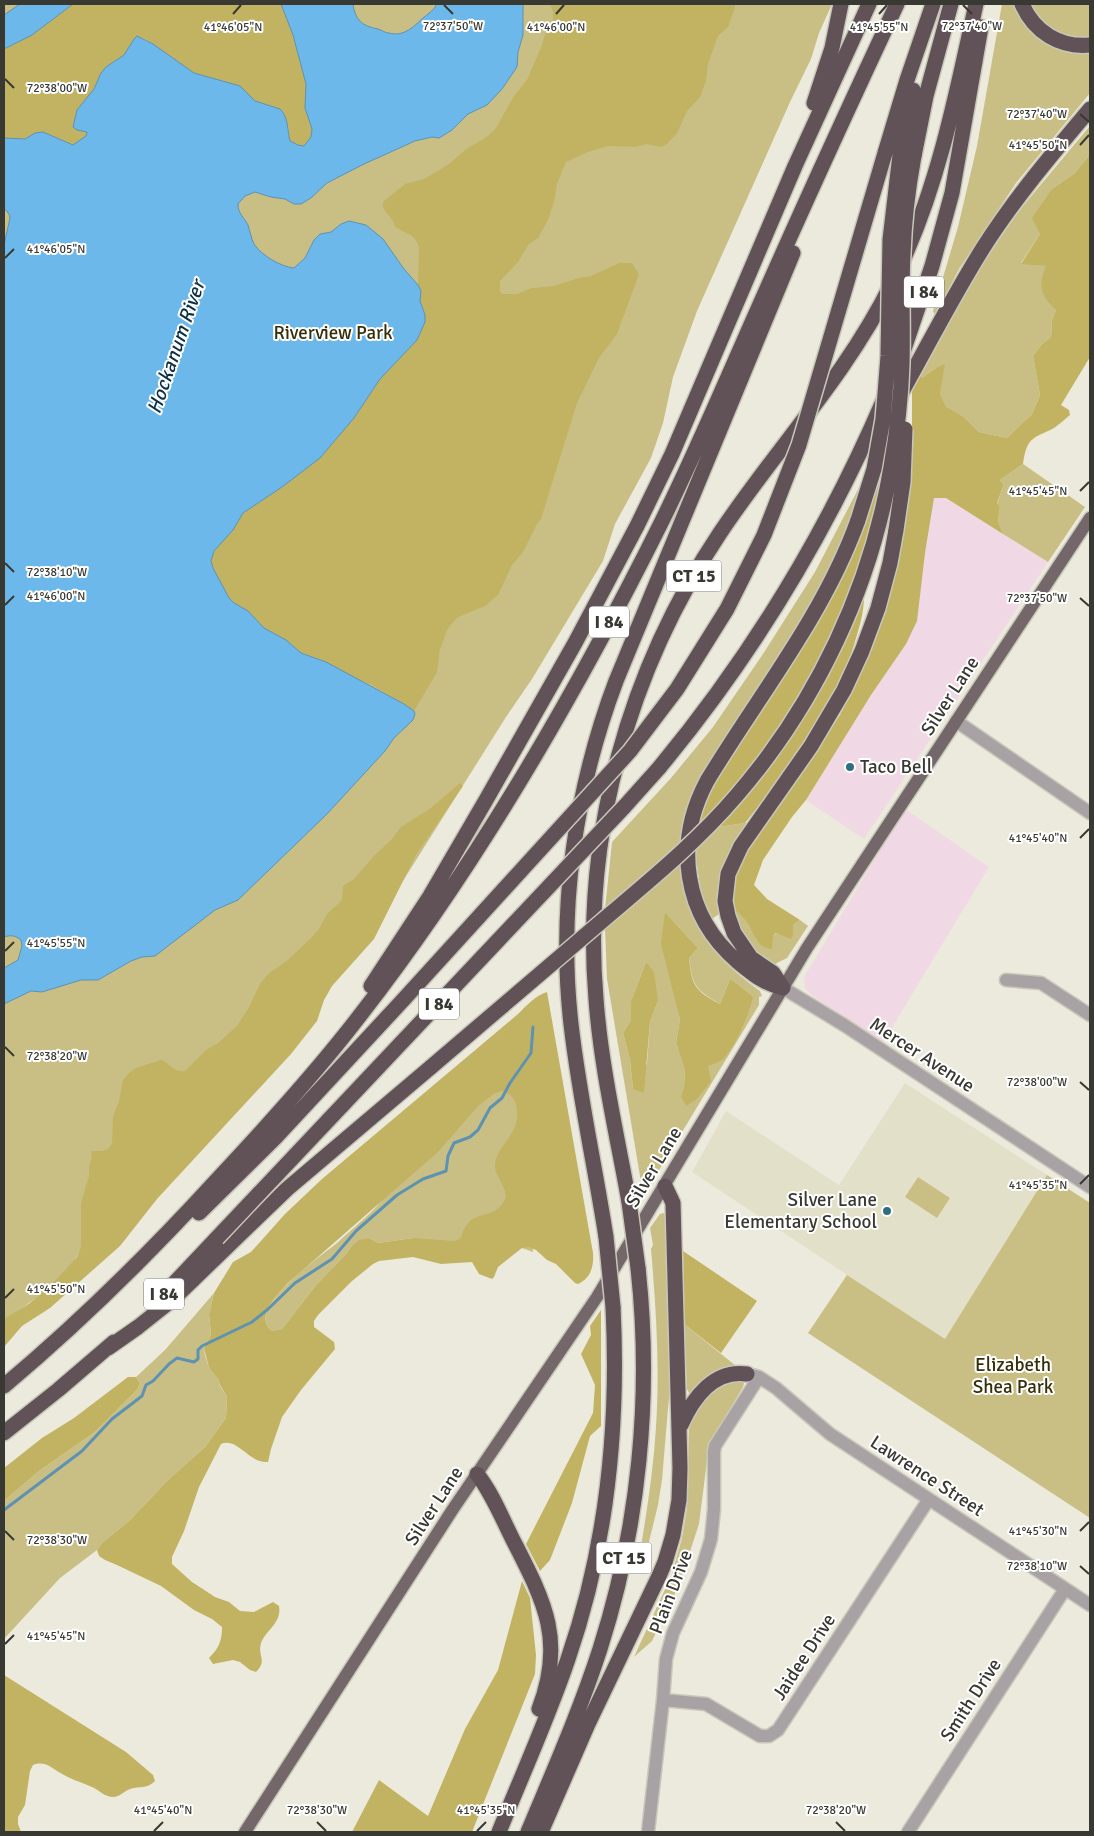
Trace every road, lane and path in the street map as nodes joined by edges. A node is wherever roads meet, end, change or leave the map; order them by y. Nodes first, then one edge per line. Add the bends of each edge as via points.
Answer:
1 (841, 4) edge
2 (869, 4) edge
3 (897, 4) edge
4 (951, 4) edge
5 (976, 4) edge
6 (986, 4) edge
7 (1022, 4) edge
8 (932, 6) edge
9 (1090, 44) edge
10 (1090, 109) edge
11 (899, 154) junction
12 (815, 180) junction
13 (777, 208) junction
14 (902, 368) junction
15 (850, 471) junction
16 (1090, 518) edge
17 (956, 721) junction
18 (1090, 813) edge
19 (1006, 980) dead end
20 (783, 988) junction
21 (1090, 1015) edge
22 (346, 1033) junction
23 (665, 1186) junction
24 (1090, 1187) edge
25 (222, 1242) junction
26 (116, 1285) junction
27 (753, 1375) junction
28 (4, 1386) edge
29 (680, 1428) junction
30 (4, 1433) edge
31 (477, 1474) junction
32 (929, 1499) junction
33 (1066, 1589) junction
34 (1090, 1605) edge
35 (663, 1700) junction
36 (510, 1805) junction
37 (245, 1832) edge
38 (498, 1832) edge
39 (528, 1832) edge
40 (541, 1832) edge
41 (648, 1832) edge
42 (908, 1832) edge

1 - 13 highway via 824,75 785,174
2 - 13 highway
3 - 12 highway, I 84
4 - 11 highway via 928,89
5 - 39 highway, CT 15, bridge via 942,156 895,278 840,372 735,512 694,574 646,672 615,765 597,870 593,954 600,1033 638,1268 643,1336 642,1420 636,1485 616,1594 594,1666
6 - 15 highway, I 84 via 957,169 936,252 899,363
7 - 9 highway via 1032,21 1049,36 1069,44
8 - 11 highway
10 - 15 highway via 1026,186 986,244 884,422
11 - 14 highway, bridge via 904,243
11 - 20 highway, bridge via 890,240 888,356 883,419 874,469 845,554 817,608 707,781 690,827 687,850 691,883 706,926 720,945 742,965 766,983
11 - 26 highway, bridge via 796,453 764,535 724,615 677,689 630,751 255,1159 185,1226
12 - 22 highway, I 84 via 696,450 662,522 591,655 530,764 472,857
12 - 36 highway, CT 15, bridge via 789,265 613,688 599,730 574,837 567,911 568,986 576,1060 606,1237 614,1307 612,1453 588,1592 568,1660
13 - 22 highway via 677,442 618,564 462,841 377,976
14 - 20 highway, bridge via 905,392 903,482 890,564 878,608 844,690 812,746 741,846 728,874 725,901 734,933 751,958 773,973
14 - 25 highway, bridge via 886,492 858,588 820,674 761,765 717,816 671,861
15 - 25 highway, I 84, bridge via 806,557 755,640 660,768
16 - 17 main road, Silver Lane
17 - 18 street
17 - 20 main road, Silver Lane
19 - 21 street via 1041,983
20 - 23 main road, Silver Lane
20 - 24 street, Mercer Avenue
22 - 26 highway, I 84 via 228,1169
23 - 29 highway via 673,1203
23 - 31 main road, Silver Lane via 597,1297
25 - 30 highway, I 84 via 108,1348
26 - 28 highway, I 84
27 - 29 highway via 727,1375 708,1386 690,1406
27 - 32 street, Lawrence Street via 776,1388 830,1434
27 - 35 street, Plain Drive via 715,1446 711,1539 701,1572 673,1633 666,1659
29 - 40 highway via 679,1500 665,1562
31 - 36 highway via 490,1493 538,1589 550,1633 550,1664 545,1691 523,1749
31 - 37 main road, Silver Lane
32 - 33 street, Lawrence Street
32 - 35 street, Jaidee Drive via 778,1730 769,1736 760,1736 706,1704
33 - 34 street, Lawrence Street
33 - 42 street, Smith Drive
35 - 41 street, Plain Drive
36 - 38 highway, CT 15

